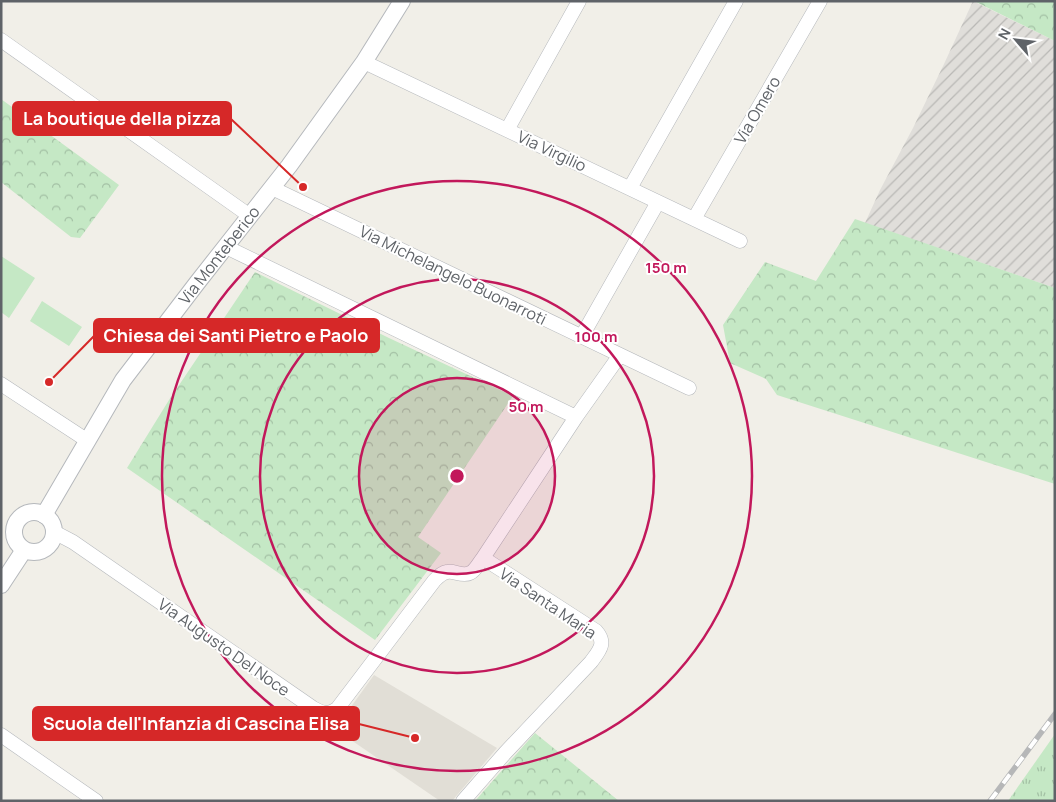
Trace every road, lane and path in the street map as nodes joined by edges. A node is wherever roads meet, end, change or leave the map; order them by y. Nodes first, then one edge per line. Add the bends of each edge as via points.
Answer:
1 (402, 1) edge
2 (579, 1) edge
3 (736, 1) edge
4 (820, 1) edge
5 (1, 40) edge
6 (364, 62) junction
7 (507, 130) junction
8 (272, 188) junction
9 (630, 188) junction
10 (658, 202) junction
11 (250, 216) junction
12 (694, 219) junction
13 (740, 241) dead end
14 (226, 247) junction
15 (582, 336) junction
16 (620, 354) junction
17 (1, 384) edge
18 (689, 388) dead end
19 (576, 417) junction
20 (88, 441) junction
21 (44, 515) junction
22 (54, 532) junction
23 (24, 550) junction
24 (482, 558) junction
25 (1, 585) edge
26 (1, 735) edge
27 (96, 801) edge
28 (463, 801) edge

1 - 6 street, Via Monteberico
2 - 7 street
3 - 9 street
4 - 12 street, Via Omero
5 - 11 street
6 - 7 street, Via Virgilio
6 - 8 street, Via Monteberico
7 - 9 street, Via Virgilio
8 - 11 street, Via Monteberico
8 - 15 street, Via Michelangelo Buonarroti
9 - 10 street, Via Virgilio
10 - 12 street, Via Virgilio
10 - 15 street
11 - 14 street, Via Monteberico
12 - 13 street, Via Virgilio
14 - 19 street
14 - 20 street, Via Monteberico via 123,380
15 - 16 street, Via Michelangelo Buonarroti
16 - 18 street, Via Michelangelo Buonarroti
16 - 19 street, Via Santa Maria
17 - 20 street
19 - 24 street, Via Santa Maria
20 - 21 street, Via Monteberico
21 - 22 street via 53,525
21 - 23 street via 28,513 16,523 15,541
22 - 23 street via 53,539 44,550
22 - 24 street, Via Augusto Del Noce via 305,703 330,714 434,581 446,572 468,574
23 - 25 street
24 - 28 street, Via Santa Maria via 596,631 602,641 591,662
26 - 27 street

